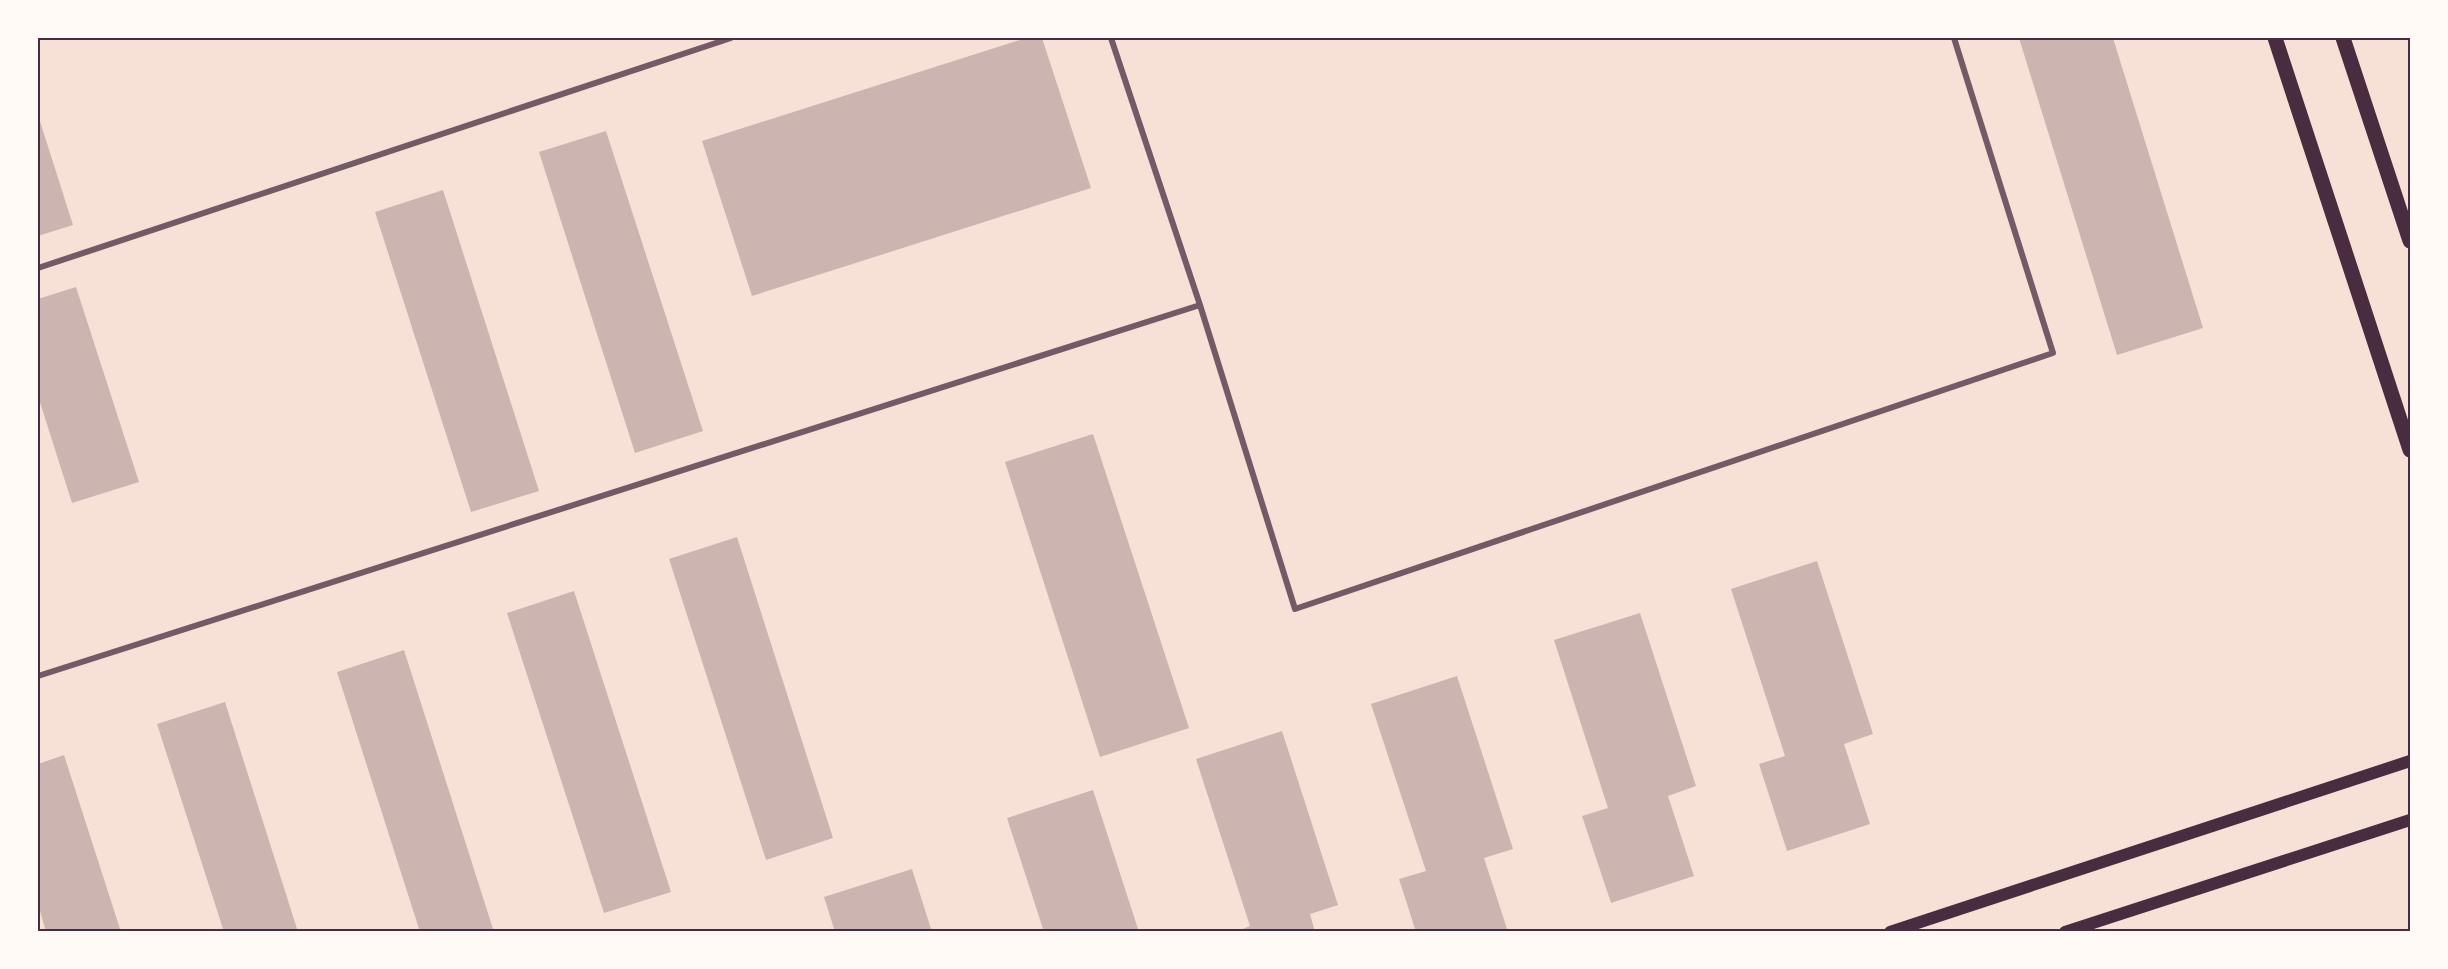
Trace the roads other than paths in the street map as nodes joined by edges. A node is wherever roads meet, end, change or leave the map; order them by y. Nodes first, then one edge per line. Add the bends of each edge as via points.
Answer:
1 (731, 38) edge
2 (1111, 38) edge
3 (1954, 38) edge
4 (2275, 38) edge
5 (2343, 38) edge
6 (2410, 242) edge
7 (38, 268) edge
8 (1200, 305) junction
9 (2410, 450) edge
10 (38, 676) edge
11 (2410, 761) edge
12 (2410, 820) edge
13 (1890, 932) edge
14 (2065, 932) edge

1 - 7 street
2 - 8 street
3 - 8 street via 2053,353 1295,609
4 - 9 main road
5 - 6 main road
8 - 10 street
11 - 13 main road
12 - 14 main road

